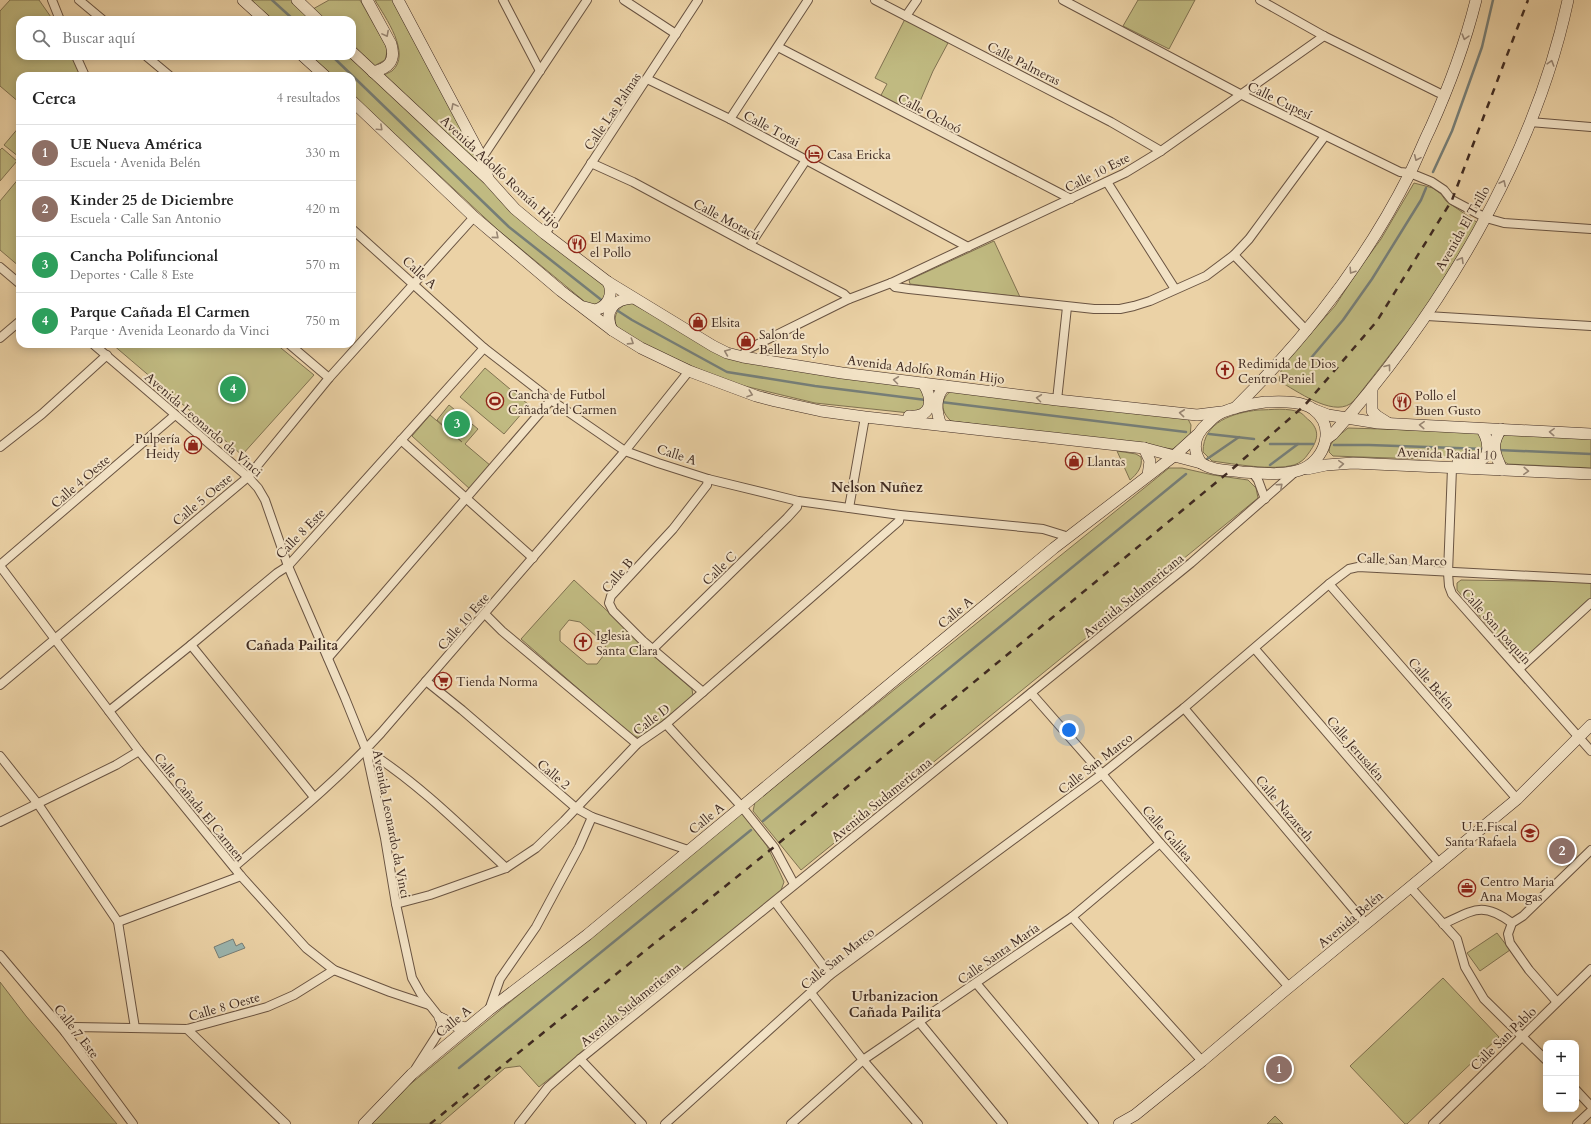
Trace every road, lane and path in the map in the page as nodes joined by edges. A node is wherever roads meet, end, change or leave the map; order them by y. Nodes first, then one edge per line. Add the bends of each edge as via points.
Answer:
1 (52, 0) edge
2 (79, 0) edge
3 (243, 0) edge
4 (297, 0) edge
5 (367, 0) edge
6 (398, 0) edge
7 (503, 0) edge
8 (587, 0) edge
9 (624, 0) edge
10 (698, 0) edge
11 (808, 0) edge
12 (875, 0) edge
13 (917, 0) edge
14 (1062, 0) edge
15 (1260, 0) edge
16 (1568, 0) edge
17 (1473, 1) edge
18 (58, 16) edge
19 (98, 16) edge
20 (260, 16) edge
21 (314, 16) edge
22 (906, 16) junction
23 (676, 34) junction
24 (1324, 36) junction
25 (778, 47) junction
26 (356, 56) edge
27 (78, 60) edge
28 (151, 60) edge
29 (307, 60) edge
30 (540, 71) junction
31 (82, 72) edge
32 (165, 72) edge
33 (321, 72) edge
34 (373, 72) junction
35 (647, 79) junction
36 (1240, 94) junction
37 (1445, 96) junction
38 (356, 105) edge
39 (730, 119) junction
40 (1530, 122) junction
41 (1591, 127) edge
42 (1325, 136) junction
43 (1161, 151) junction
44 (482, 158) junction
45 (806, 160) junction
46 (591, 163) junction
47 (1410, 173) junction
48 (488, 179) junction
49 (1107, 182) junction
50 (1071, 199) junction
51 (474, 217) junction
52 (1486, 218) junction
53 (1591, 228) edge
54 (356, 233) edge
55 (545, 234) junction
56 (750, 246) junction
57 (968, 247) junction
58 (1234, 254) junction
59 (0, 267) edge
60 (16, 281) edge
61 (890, 283) junction
62 (412, 284) junction
63 (609, 284) junction
64 (1175, 289) junction
65 (561, 291) junction
66 (631, 298) junction
67 (849, 299) junction
68 (1067, 307) junction
69 (1427, 316) junction
70 (16, 324) edge
71 (1591, 326) edge
72 (611, 327) junction
73 (1307, 331) junction
74 (0, 338) edge
75 (356, 347) edge
76 (98, 348) edge
77 (294, 348) edge
78 (355, 348) edge
79 (484, 348) junction
80 (107, 355) junction
81 (743, 358) junction
82 (689, 371) junction
83 (329, 378) junction
84 (925, 386) junction
85 (943, 388) junction
86 (1372, 388) junction
87 (551, 400) junction
88 (1057, 400) junction
89 (1235, 408) junction
90 (821, 410) junction
91 (1313, 410) junction
92 (1221, 412) junction
93 (176, 415) junction
94 (865, 417) junction
95 (1346, 419) junction
96 (940, 421) junction
97 (1388, 423) junction
98 (1483, 430) junction
99 (1500, 431) junction
100 (1591, 434) edge
101 (1197, 435) junction
102 (401, 440) junction
103 (1325, 442) junction
104 (0, 448) edge
105 (1144, 448) junction
106 (625, 450) junction
107 (1174, 456) junction
108 (1198, 463) junction
109 (1501, 466) junction
110 (1429, 467) junction
111 (1452, 468) junction
112 (1298, 471) junction
113 (1152, 472) junction
114 (1253, 473) junction
115 (1591, 474) edge
116 (248, 477) junction
117 (708, 479) junction
118 (466, 498) junction
119 (1265, 499) junction
120 (798, 501) junction
121 (849, 508) junction
122 (900, 515) junction
123 (1069, 537) junction
124 (533, 558) junction
125 (0, 565) edge
126 (288, 566) junction
127 (1448, 573) junction
128 (1591, 579) edge
129 (1329, 584) junction
130 (1591, 603) edge
131 (485, 614) junction
132 (54, 639) junction
133 (191, 645) junction
134 (653, 649) junction
135 (1255, 649) junction
136 (328, 658) junction
137 (1519, 669) junction
138 (426, 681) junction
139 (0, 684) edge
140 (703, 692) junction
141 (1031, 693) junction
142 (1184, 708) junction
143 (109, 711) junction
144 (666, 724) junction
145 (1591, 725) edge
146 (1578, 736) junction
147 (638, 744) junction
148 (366, 750) junction
149 (139, 751) junction
150 (1591, 751) edge
151 (0, 756) edge
152 (1102, 774) junction
153 (314, 797) junction
154 (1517, 799) junction
155 (38, 804) junction
156 (742, 807) junction
157 (576, 808) junction
158 (592, 817) junction
159 (0, 822) edge
160 (1160, 843) junction
161 (688, 850) junction
162 (1591, 850) edge
163 (1440, 864) junction
164 (234, 867) junction
165 (506, 868) junction
166 (241, 876) junction
167 (794, 884) junction
168 (1410, 887) junction
169 (775, 902) junction
170 (396, 904) junction
171 (1072, 917) junction
172 (118, 922) junction
173 (1512, 923) junction
174 (1366, 924) junction
175 (1443, 924) junction
176 (0, 955) edge
177 (1591, 969) edge
178 (334, 970) junction
179 (830, 975) junction
180 (976, 983) junction
181 (1289, 988) junction
182 (811, 993) junction
183 (1557, 1002) junction
184 (429, 1005) junction
185 (489, 1010) junction
186 (440, 1018) junction
187 (920, 1023) junction
188 (135, 1028) junction
189 (467, 1028) junction
190 (186, 1030) junction
191 (65, 1032) junction
192 (1522, 1036) junction
193 (1543, 1057) edge
194 (580, 1059) junction
195 (863, 1060) junction
196 (1202, 1061) junction
197 (412, 1074) junction
198 (1579, 1093) edge
199 (1591, 1106) edge
200 (1591, 1111) edge
201 (132, 1124) edge
202 (286, 1124) edge
203 (364, 1124) edge
204 (519, 1124) edge
205 (642, 1124) edge
206 (665, 1124) edge
207 (791, 1124) edge
208 (918, 1124) edge
209 (1003, 1124) edge
210 (1094, 1124) edge
211 (1121, 1124) edge
212 (1433, 1124) edge
213 (1578, 1124) edge

1 - 18 street
2 - 19 street
3 - 20 main road
4 - 21 main road
5 -> 34 main road via 393,52 390,63
44 -> 6 main road
7 - 30 street
8 - 30 street
9 - 23 street
10 - 23 street, Calle Las Palmas
11 - 25 street
12 - 22 street, Calle Palmeras
13 - 22 street
14 - 36 street, Calle Cupesí
15 - 24 street
40 -> 16 main road, Avenida El Trillo via 1550,66
17 -> 37 main road via 1461,50
22 - 43 street, Calle Palmeras via 1111,122
23 - 35 street, Calle Las Palmas
24 - 36 street, Calle 10 Este
24 - 37 street
25 - 39 street
25 - 50 street, Calle Ochoó
26 - 34 main road, Avenida Adolfo Román Hijo
27 - 31 street
28 - 32 street
29 - 33 main road
30 - 44 street
34 - 48 main road, Avenida Adolfo Román Hijo
35 - 39 street, Calle Totai
35 - 46 street, Calle Las Palmas
36 - 42 street, Calle Cupesí
36 - 43 street, Calle 10 Este
37 -> 47 main road
38 -> 51 main road
39 - 45 street, Calle Totai
40 - 41 street
52 -> 40 main road, Avenida El Trillo
42 - 47 street, Calle Cupesí via 1400,172
42 - 58 street via 1249,239
43 - 49 street, Calle 10 Este
44 - 48 main road
45 - 56 street
45 - 57 street, Calle Totai
46 - 55 street, Calle Las Palmas
46 - 56 street, Calle Motacú via 633,182
47 - 52 street, Calle Cupesí via 1432,182 1444,190 1452,200
47 -> 73 main road via 1380,228 1345,281
48 - 55 main road, Avenida Adolfo Román Hijo via 515,209
49 - 50 street, Calle 10 Este
49 - 64 street
50 - 57 street, Calle 10 Este
51 - 62 street, Calle 5 Oeste
51 -> 65 main road
52 - 53 street, Calle Cupesí via 1504,223
69 -> 52 main road, Avenida El Trillo
54 - 62 street, Calle A
55 - 63 main road, Avenida Adolfo Román Hijo
56 - 67 street, Calle Motacú via 844,294
57 - 61 street, Calle 10 Este
58 - 64 street via 1206,276
58 - 73 street
59 - 60 street
61 - 67 street, Calle 10 Este
61 - 68 street via 902,288
62 - 75 street, Calle 5 Oeste
62 - 79 street, Calle A
63 - 65 main road via 609,298 597,310 585,308
63 - 66 main road, Avenida Adolfo Román Hijo
64 - 68 street via 1150,301 1120,309
65 - 72 main road
66 - 72 main road via 618,301 613,306 610,313
81 -> 66 main road, Avenida Adolfo Román Hijo via 713,346
67 - 81 street, Calle 10 Este via 746,350
68 - 88 street
69 - 71 street
86 -> 69 main road, Avenida El Trillo
70 - 74 street
72 -> 82 main road via 641,348
73 - 89 main road
76 - 80 street, Avenida Leonardo da Vinci
77 - 83 street
78 - 83 street, Calle 5 Oeste
79 - 87 street, Calle A
79 - 102 street, Calle 8 Este
80 - 93 street, Avenida Leonardo da Vinci
80 - 104 street
84 -> 81 main road, Avenida Adolfo Román Hijo
82 -> 90 main road via 775,402
82 - 106 street, Calle 10 Este
83 - 116 street, Calle 5 Oeste
84 - 85 main road, Avenida Adolfo Román Hijo
84 - 90 main road via 929,403 924,415 918,417 835,409
88 -> 85 main road, Avenida Adolfo Román Hijo
85 - 96 main road via 937,404
86 - 95 main road, Avenida El Trillo
86 - 97 main road via 1372,411
87 - 106 street, Calle A
87 - 118 street
92 -> 88 main road, Avenida Adolfo Román Hijo via 1197,415
89 - 91 main road, Avenida Radial 10 via 1248,404 1285,402 1305,405
89 - 92 main road, Avenida Adolfo Román Hijo
90 - 94 main road
91 - 95 main road, Avenida Radial 10
91 - 103 main road via 1322,420 1326,431
92 - 101 main road, Calle A
93 - 116 street, Avenida Leonardo da Vinci
93 - 125 street, Calle 4 Oeste
94 - 96 main road
94 - 121 street
95 - 97 main road, Avenida Radial 10
95 - 103 main road, Avenida El Trillo
96 - 105 main road
98 -> 97 main road, Avenida Radial 10
98 - 99 main road, Avenida Radial 10
98 - 110 main road via 1488,447 1487,455 1480,461 1438,461
100 -> 99 main road, Avenida Radial 10
99 - 109 main road via 1494,448
101 - 107 main road, Calle A
101 - 108 main road via 1195,448
102 - 118 street
102 - 126 street, Calle 8 Este
103 - 112 main road, Avenida El Trillo via 1319,457
105 - 107 main road
105 - 113 main road
106 - 117 street, Calle A via 658,464
106 - 124 street, Calle 10 Este
107 - 108 main road
107 - 113 main road, Calle A
108 - 113 main road via 1168,465
108 - 114 main road, Avenida Radial 10 via 1222,470
109 - 111 main road, Avenida Radial 10
109 -> 115 main road, Avenida Radial 10
110 - 111 main road, Avenida Radial 10
112 -> 110 main road, Avenida Radial 10 via 1353,463
111 - 127 street, Calle San Joaquín
112 - 114 main road, Avenida Radial 10
119 -> 112 street, Avenida Sudamericana
113 - 123 main road, Calle A
114 - 119 street
116 - 126 street, Avenida Leonardo da Vinci via 265,500
116 - 132 street, Calle 5 Oeste
117 - 120 street, Calle A
117 - 134 street, Calle B via 707,485 674,529 611,596 609,603 613,610
118 - 124 street
118 - 136 street
119 - 141 street, Avenida Sudamericana via 1191,563
120 - 121 street, Calle A
120 - 134 street, Calle C via 797,507 787,518
121 - 122 street, Calle A
122 - 123 street, Calle A via 1043,529
122 - 140 street, Calle D via 899,521
123 - 156 main road, Calle A
124 - 131 street, Calle 10 Este
125 - 132 street, Calle Cañada El Carmen
126 - 133 street, Calle 8 Este
126 - 136 street, Avenida Leonardo da Vinci
127 - 128 street, Calle San Marco
127 - 129 street, Calle San Marco via 1358,567
127 - 137 street, Calle San Joaquín via 1452,594
129 - 135 street, Calle San Marco
129 - 154 street, Calle Belén
130 - 137 street
131 - 138 street, Calle 10 Este
131 - 147 street
132 - 139 street, Calle 5 Oeste
132 - 143 street, Calle Cañada El Carmen
133 - 143 street, Calle 8 Este
133 - 153 street
134 - 140 street, Calle B
135 - 142 street, Calle San Marco
135 - 163 street, Calle Jerusalén
136 - 148 street, Avenida Leonardo da Vinci
137 - 146 street, Calle San Joaquín
138 - 148 street, Calle 10 Este
138 - 157 street, Calle 2
140 - 144 street, Calle D
141 - 152 street, Calle Galilea
141 - 167 street, Avenida Sudamericana
142 - 152 street, Calle San Marco
142 - 174 street, Calle Nazareth
143 - 149 street, Calle Cañada El Carmen
144 - 147 street, Calle D
144 - 156 street
145 - 146 main road, Avenida Belén
146 - 150 street, Calle San Joaquín
146 - 154 main road, Avenida Belén
147 - 157 street, Calle D
148 - 153 street, Calle 10 Este
148 - 165 street via 444,810
148 - 170 street, Avenida Leonardo da Vinci
149 - 155 street
149 - 164 street, Calle Cañada El Carmen
151 - 155 street
152 - 160 street, Calle Galilea
152 - 179 street, Calle San Marco
153 - 164 street, Calle 10 Este
154 - 163 main road, Avenida Belén
155 - 159 street
155 - 172 street
156 - 161 main road, Calle A
156 - 167 street via 774,847
157 - 158 street, Calle 2
157 - 165 street, Calle D via 536,848
158 - 161 street, Calle 2
158 - 185 street via 579,847 536,926 500,979
160 - 171 street, Calle Santa María
160 - 181 street, Calle Galilea
161 - 185 main road, Calle A via 587,935
162 - 173 street
163 - 168 main road, Avenida Belén
164 - 166 street, Calle Cañada El Carmen
165 - 170 street, Calle D via 430,895
166 - 172 street
166 - 178 street, Calle Cañada El Carmen via 306,948
167 - 169 street, Avenida Sudamericana
168 - 174 main road, Avenida Belén
168 - 175 street
169 - 179 street
169 - 194 street, Avenida Sudamericana
170 - 184 street, Avenida Leonardo da Vinci via 412,978
171 - 180 street, Calle Santa María
171 - 196 street
172 - 188 street
173 - 175 street via 1488,909 1468,913
173 - 183 street via 1508,934 1510,943
174 - 181 main road, Avenida Belén
175 - 192 street via 1457,939 1465,967 1484,999
176 - 191 street, Calle 7 Este
177 - 183 street, Calle San Pablo
178 - 184 street, Calle Cañada El Carmen
178 - 190 street, Calle 8 Oeste via 294,995 266,1007
179 - 182 street, Calle San Marco
180 - 187 street, Calle Santa María
180 - 210 street
181 - 196 main road, Avenida Belén
182 - 195 street
182 - 206 street, Calle San Marco
183 - 192 street, Calle San Pablo
184 - 186 street, Avenida Leonardo da Vinci
185 - 189 main road, Calle A
186 - 189 main road
186 - 197 street via 439,1032
187 - 195 street, Calle Santa María
187 - 209 street
188 - 190 street, Calle 8 Oeste
188 - 191 street, Calle 8 Oeste via 75,1027
189 - 197 main road, Calle A
190 - 202 street
191 - 201 street, Calle 7 Este
192 - 193 street
192 - 212 street, Calle San Pablo
194 - 204 street, Avenida Sudamericana via 548,1087
194 - 205 street
195 - 207 street, Calle Santa María
195 - 208 street
196 - 211 main road, Avenida Belén
197 - 203 main road, Calle A
198 - 199 street
200 - 213 street

